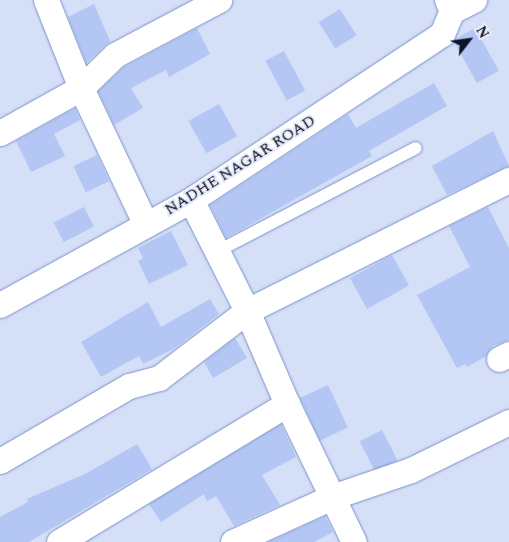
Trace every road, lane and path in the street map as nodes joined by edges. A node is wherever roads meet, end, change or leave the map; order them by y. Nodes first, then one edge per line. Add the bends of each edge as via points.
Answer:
1 (46, 0) edge
2 (219, 0) edge
3 (474, 0) edge
4 (449, 6) edge
5 (81, 88) junction
6 (0, 133) edge
7 (416, 148) dead end
8 (509, 180) edge
9 (192, 200) junction
10 (145, 223) junction
11 (216, 252) junction
12 (0, 305) edge
13 (247, 311) junction
14 (287, 404) junction
15 (509, 422) edge
16 (0, 460) edge
17 (332, 497) junction
18 (59, 542) edge
19 (233, 542) edge
20 (354, 542) edge

1 - 5 street
2 - 5 street via 114,55
3 - 4 street
4 - 9 street, NADHE NAGAR ROAD via 442,34
5 - 6 street
5 - 10 street
7 - 11 lane
8 - 13 street
9 - 10 street, NADHE NAGAR ROAD
9 - 11 street
10 - 12 street, NADHE NAGAR ROAD
11 - 13 street
13 - 14 street
13 - 16 street via 159,378 129,386
14 - 17 street
14 - 18 street
15 - 17 street via 411,470
17 - 19 street
17 - 20 street

